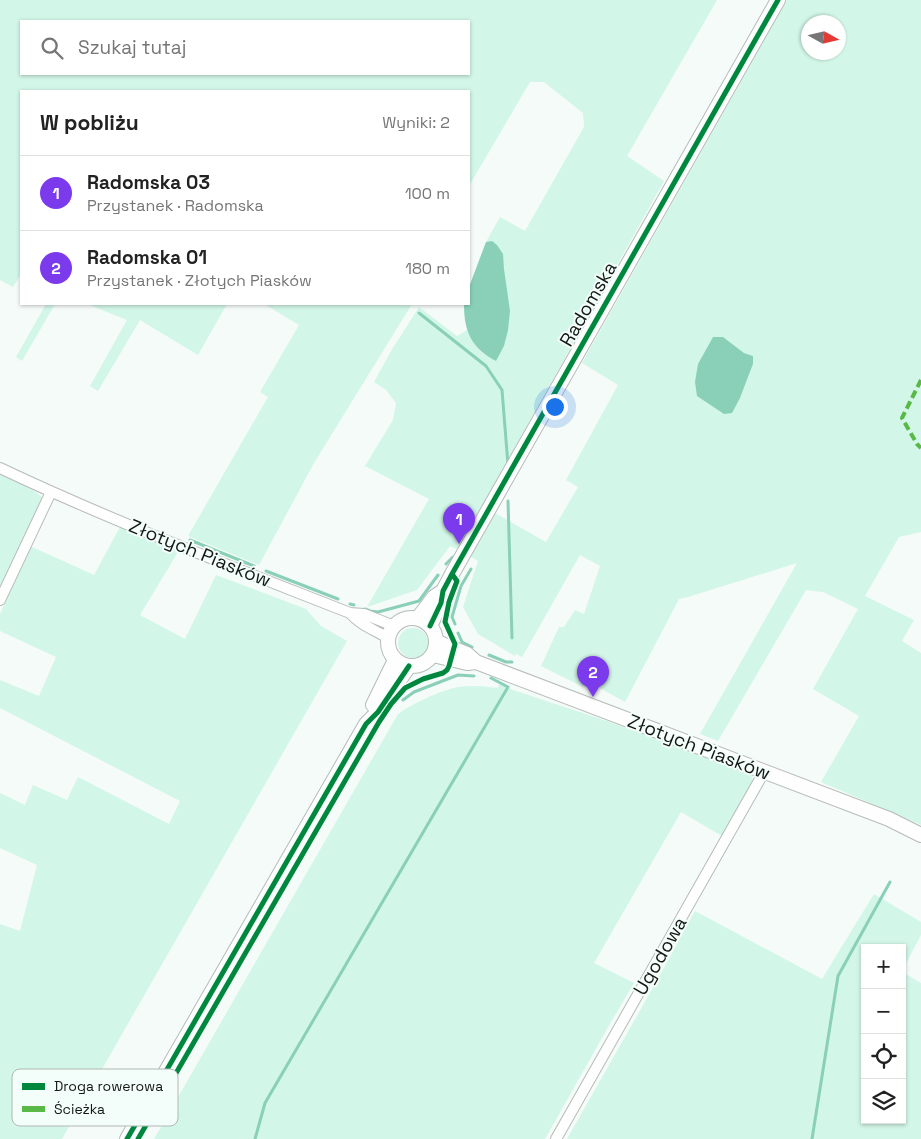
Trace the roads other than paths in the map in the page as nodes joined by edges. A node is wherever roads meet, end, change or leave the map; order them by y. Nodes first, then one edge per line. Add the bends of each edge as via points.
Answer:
1 (778, 0) edge
2 (0, 468) edge
3 (51, 492) junction
4 (443, 591) junction
5 (0, 600) edge
6 (418, 618) junction
7 (430, 626) junction
8 (391, 632) junction
9 (435, 648) junction
10 (396, 660) junction
11 (409, 666) junction
12 (366, 724) junction
13 (764, 772) junction
14 (921, 834) edge
15 (167, 1069) edge
16 (134, 1126) edge
17 (127, 1139) edge
18 (556, 1139) edge

1 - 4 street, Radomska
2 - 3 street, Złotych Piasków
3 - 5 street
3 - 8 street, Złotych Piasków via 350,613 361,623
4 - 6 street, Radomska via 434,597
4 - 7 street, Radomska
6 - 7 street
6 - 8 street via 405,619
7 - 9 street via 436,636
8 - 10 street via 389,650
9 - 11 street via 430,660 419,666
9 - 13 street, Złotych Piasków via 467,654 476,662
10 - 11 street
10 - 12 street
11 - 12 street
12 - 15 street
13 - 14 street, Złotych Piasków
13 - 18 street, Ugodowa
16 - 17 street

